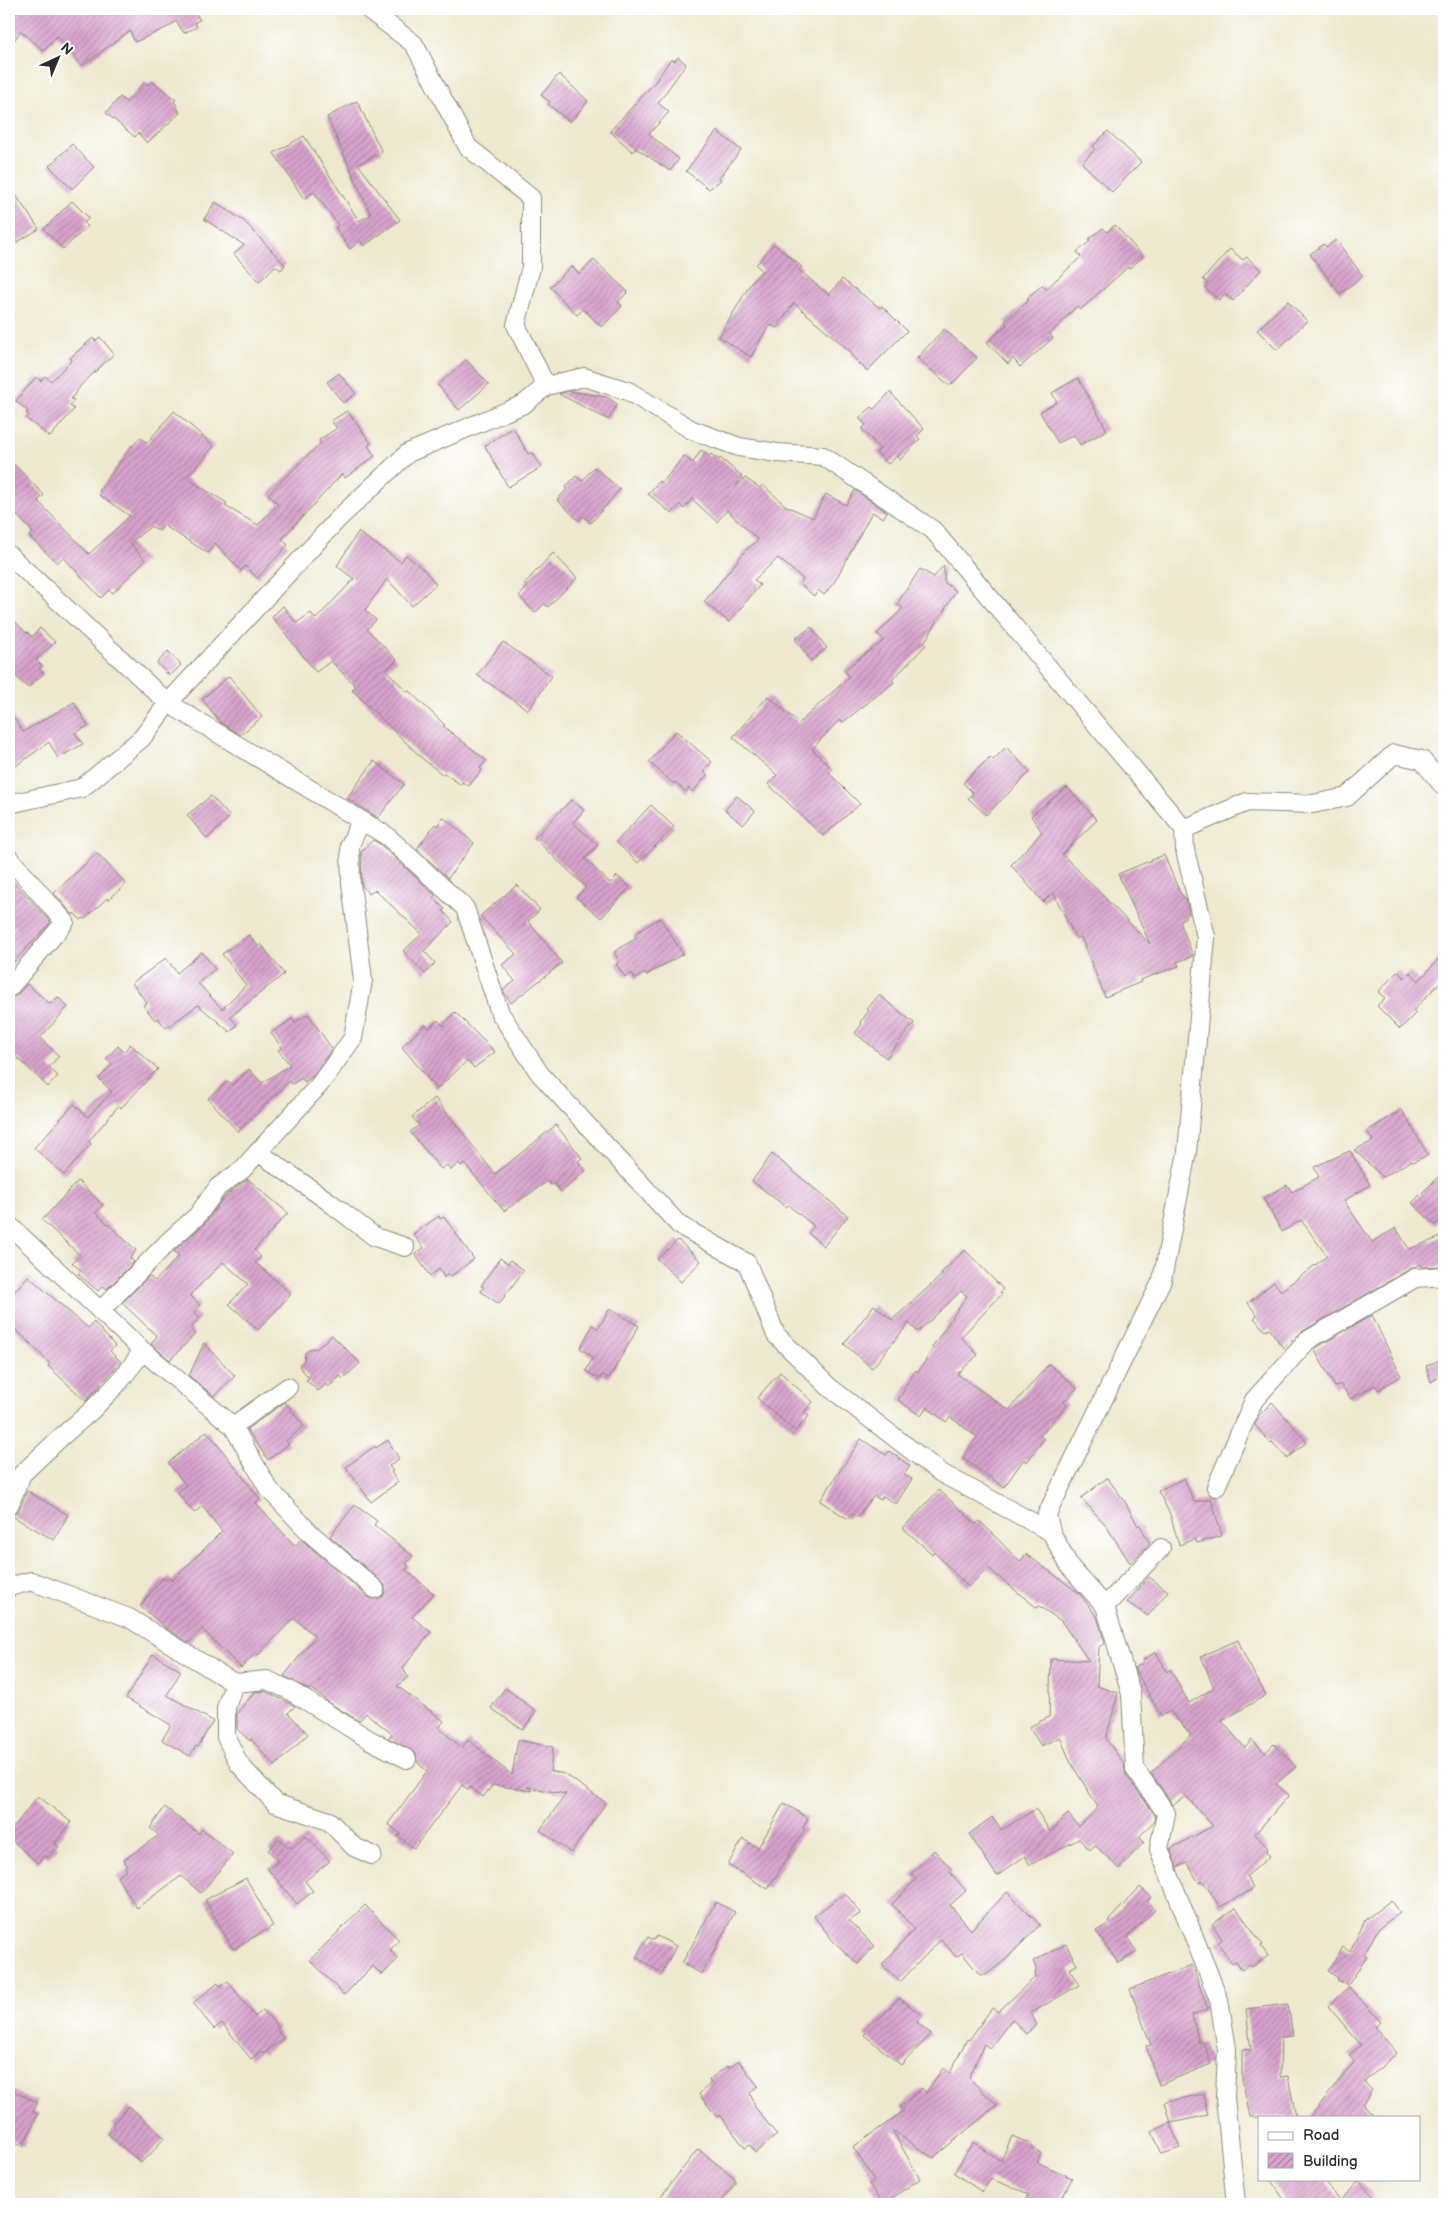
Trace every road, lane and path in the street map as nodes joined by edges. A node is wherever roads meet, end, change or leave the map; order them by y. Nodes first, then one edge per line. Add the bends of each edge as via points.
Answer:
1 (368, 9) edge
2 (546, 386) junction
3 (9, 555) edge
4 (168, 703) junction
5 (1444, 787) edge
6 (9, 804) edge
7 (361, 821) junction
8 (1184, 829) junction
9 (9, 858) edge
10 (9, 988) edge
11 (258, 1152) junction
12 (9, 1225) edge
13 (405, 1247) dead end
14 (1444, 1276) edge
15 (100, 1311) junction
16 (143, 1351) junction
17 (288, 1387) dead end
18 (233, 1426) junction
19 (1216, 1487) dead end
20 (9, 1505) edge
21 (1051, 1532) junction
22 (1161, 1548) dead end
23 (9, 1587) edge
24 (375, 1589) dead end
25 (1105, 1606) junction
26 (234, 1682) junction
27 (407, 1759) dead end
28 (372, 1855) dead end
29 (1236, 2204) edge

1 - 2 street via 414,44 468,147 531,198 531,267 516,325
2 - 4 street via 524,404 408,453 338,519
2 - 8 street via 584,378 628,391 692,430 739,447 823,456 933,530
3 - 4 street
4 - 6 street via 142,738 82,788
4 - 7 street
5 - 8 street via 1422,760 1394,754 1347,797 1314,804 1247,802
7 - 11 street via 350,845 351,883 363,980 353,1038 320,1084
7 - 21 street via 387,836 465,908 500,1013 540,1074 679,1225 747,1264 776,1335 829,1387 941,1472
8 - 21 street via 1185,850 1206,937 1187,1152 1162,1280 1047,1514
9 - 10 street via 65,922
11 - 13 street via 375,1237
11 - 15 street via 242,1170 218,1187 196,1216
12 - 15 street
14 - 19 street via 1415,1278 1308,1340 1254,1400
15 - 16 street
16 - 18 street
16 - 20 street via 91,1411 22,1474
17 - 18 street
18 - 24 street via 268,1488 310,1533
21 - 25 street via 1070,1567
22 - 25 street
23 - 26 street via 31,1581 129,1618
25 - 29 street via 1131,1694 1135,1769 1166,1814 1159,1849 1219,2000 1226,2049 1225,2098
26 - 27 street via 267,1680
26 - 28 street via 226,1708 226,1737 239,1764 275,1803 329,1821 354,1847

